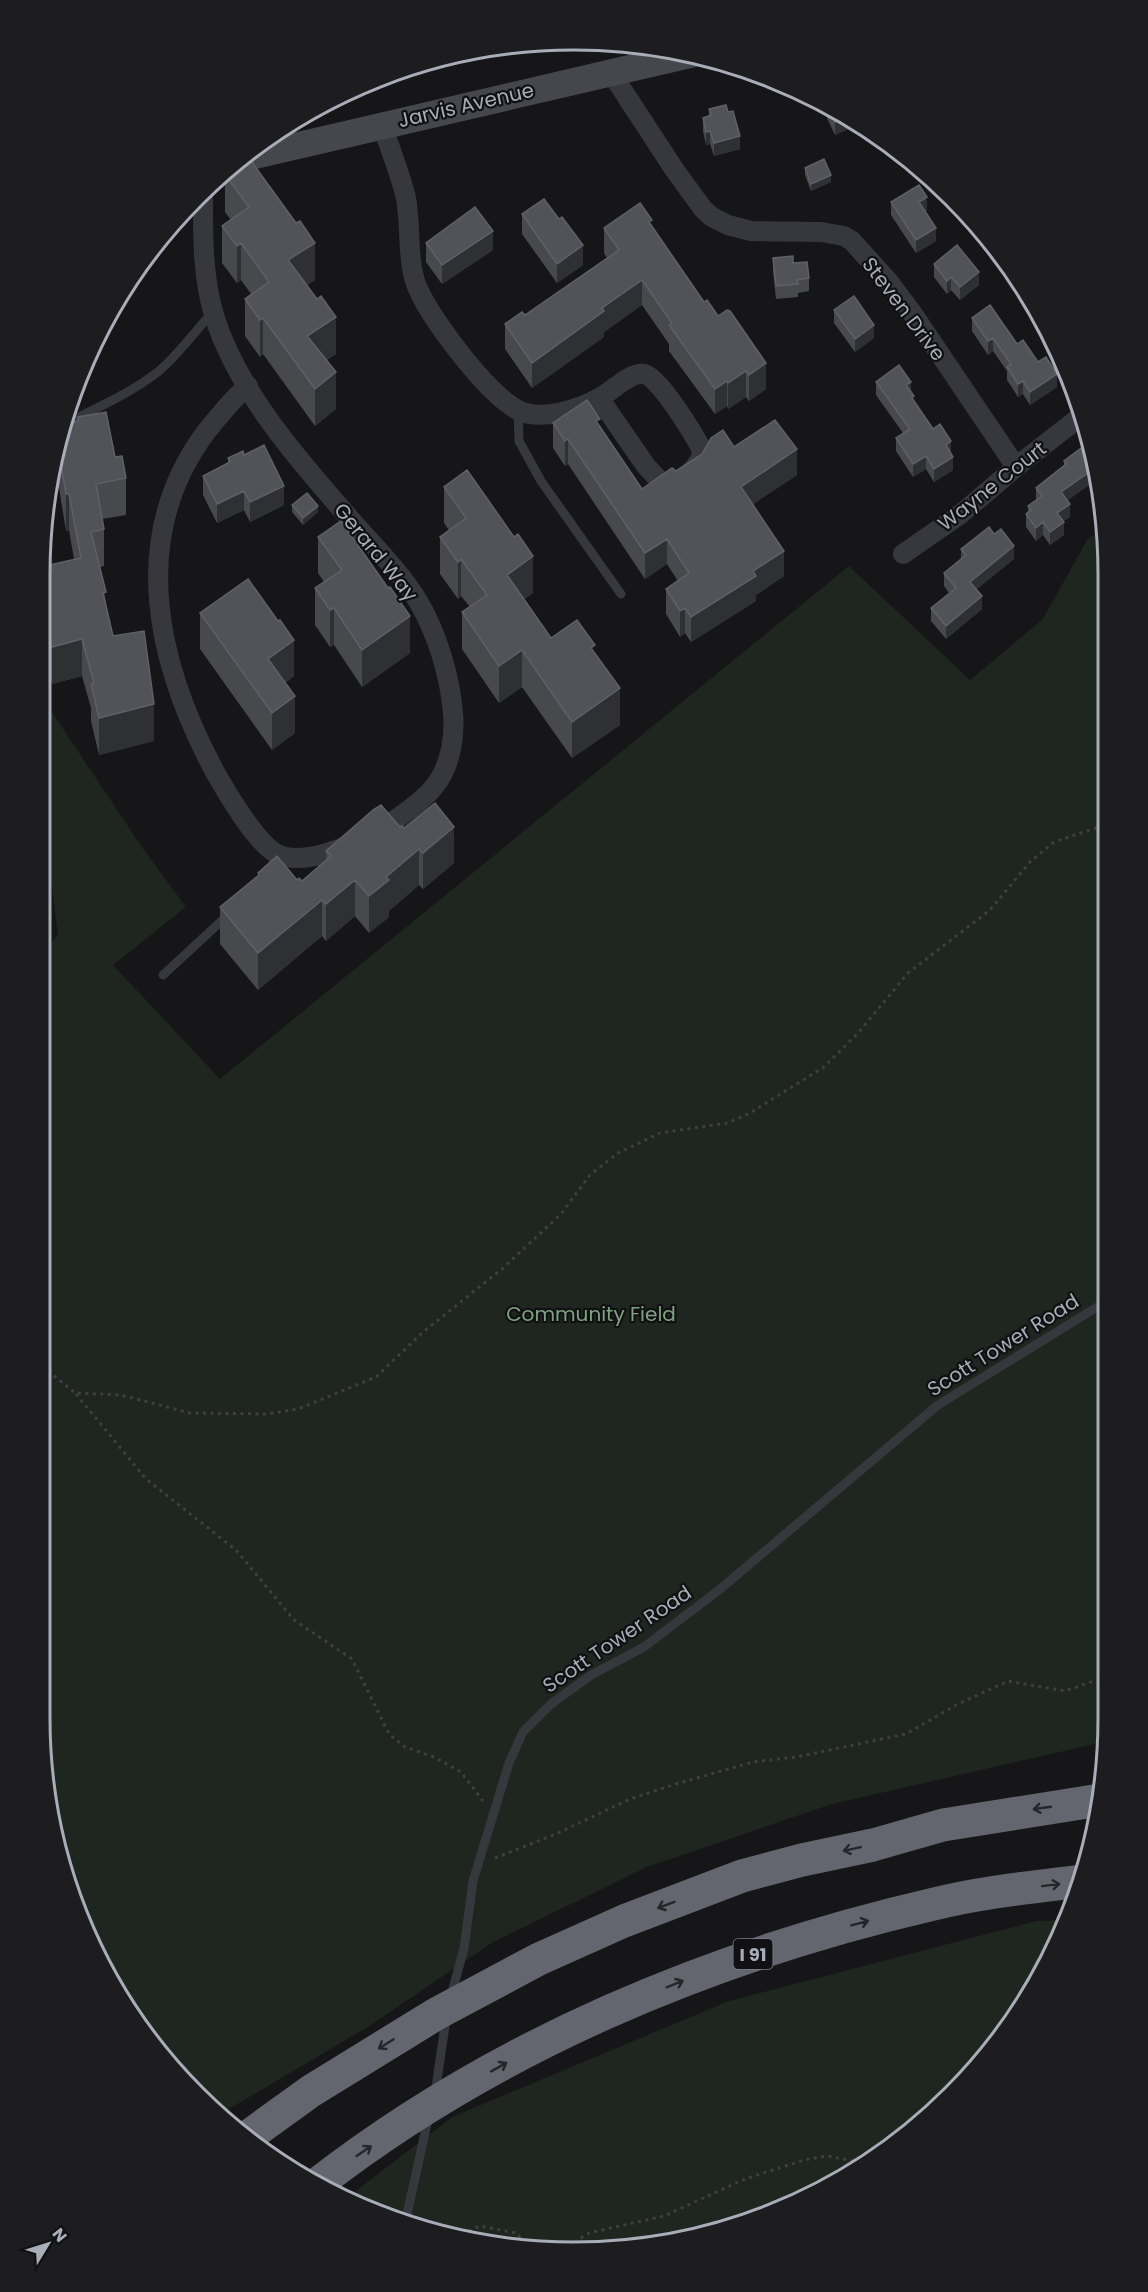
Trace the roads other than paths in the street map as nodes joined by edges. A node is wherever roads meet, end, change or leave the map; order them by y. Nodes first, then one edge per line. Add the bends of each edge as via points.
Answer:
1 (670, 59) edge
2 (610, 72) junction
3 (382, 125) junction
4 (260, 154) edge
5 (203, 203) edge
6 (213, 312) junction
7 (248, 386) junction
8 (599, 398) junction
9 (518, 410) junction
10 (72, 420) edge
11 (1076, 420) edge
12 (1016, 467) junction
13 (903, 554) dead end
14 (621, 594) dead end
15 (239, 905) edge
16 (164, 975) dead end
17 (1098, 1307) edge
18 (1091, 1801) edge
19 (1072, 1882) edge
20 (253, 2132) edge
21 (324, 2179) edge
22 (407, 2216) edge

1 - 2 street, Jarvis Avenue
2 - 3 street, Jarvis Avenue
2 - 12 street, Steven Drive via 674,169 712,217 751,231 821,232 852,241 913,314
3 - 4 street, Jarvis Avenue
3 - 9 street via 406,198 413,269 421,295 467,362
5 - 6 street, Gerard Way via 203,245
6 - 7 street, Gerard Way
6 - 10 lane via 154,374
7 - 7 street, Gerard Way via 204,435 175,485 157,555 159,605 170,660 190,719 223,786 265,844 284,860 311,858 397,819 425,797 442,776 449,758 452,698 419,602 286,441
8 - 8 street via 632,377 649,376 698,440 703,453 698,463 684,479 661,482
8 - 9 street via 550,413
9 - 14 lane via 519,441 541,481
11 - 12 street, Wayne Court
12 - 13 street, Wayne Court via 963,513
15 - 16 lane
17 - 22 lane, Scott Tower Road via 938,1405 719,1590 644,1647 591,1675 551,1704 524,1732 509,1763 473,1881 464,1948 443,2028 438,2084
18 -> 20 highway via 943,1825 802,1860 742,1876 624,1921 539,1959 436,2014
21 -> 19 highway, I 91 via 448,2096 607,2011 762,1951 936,1903

